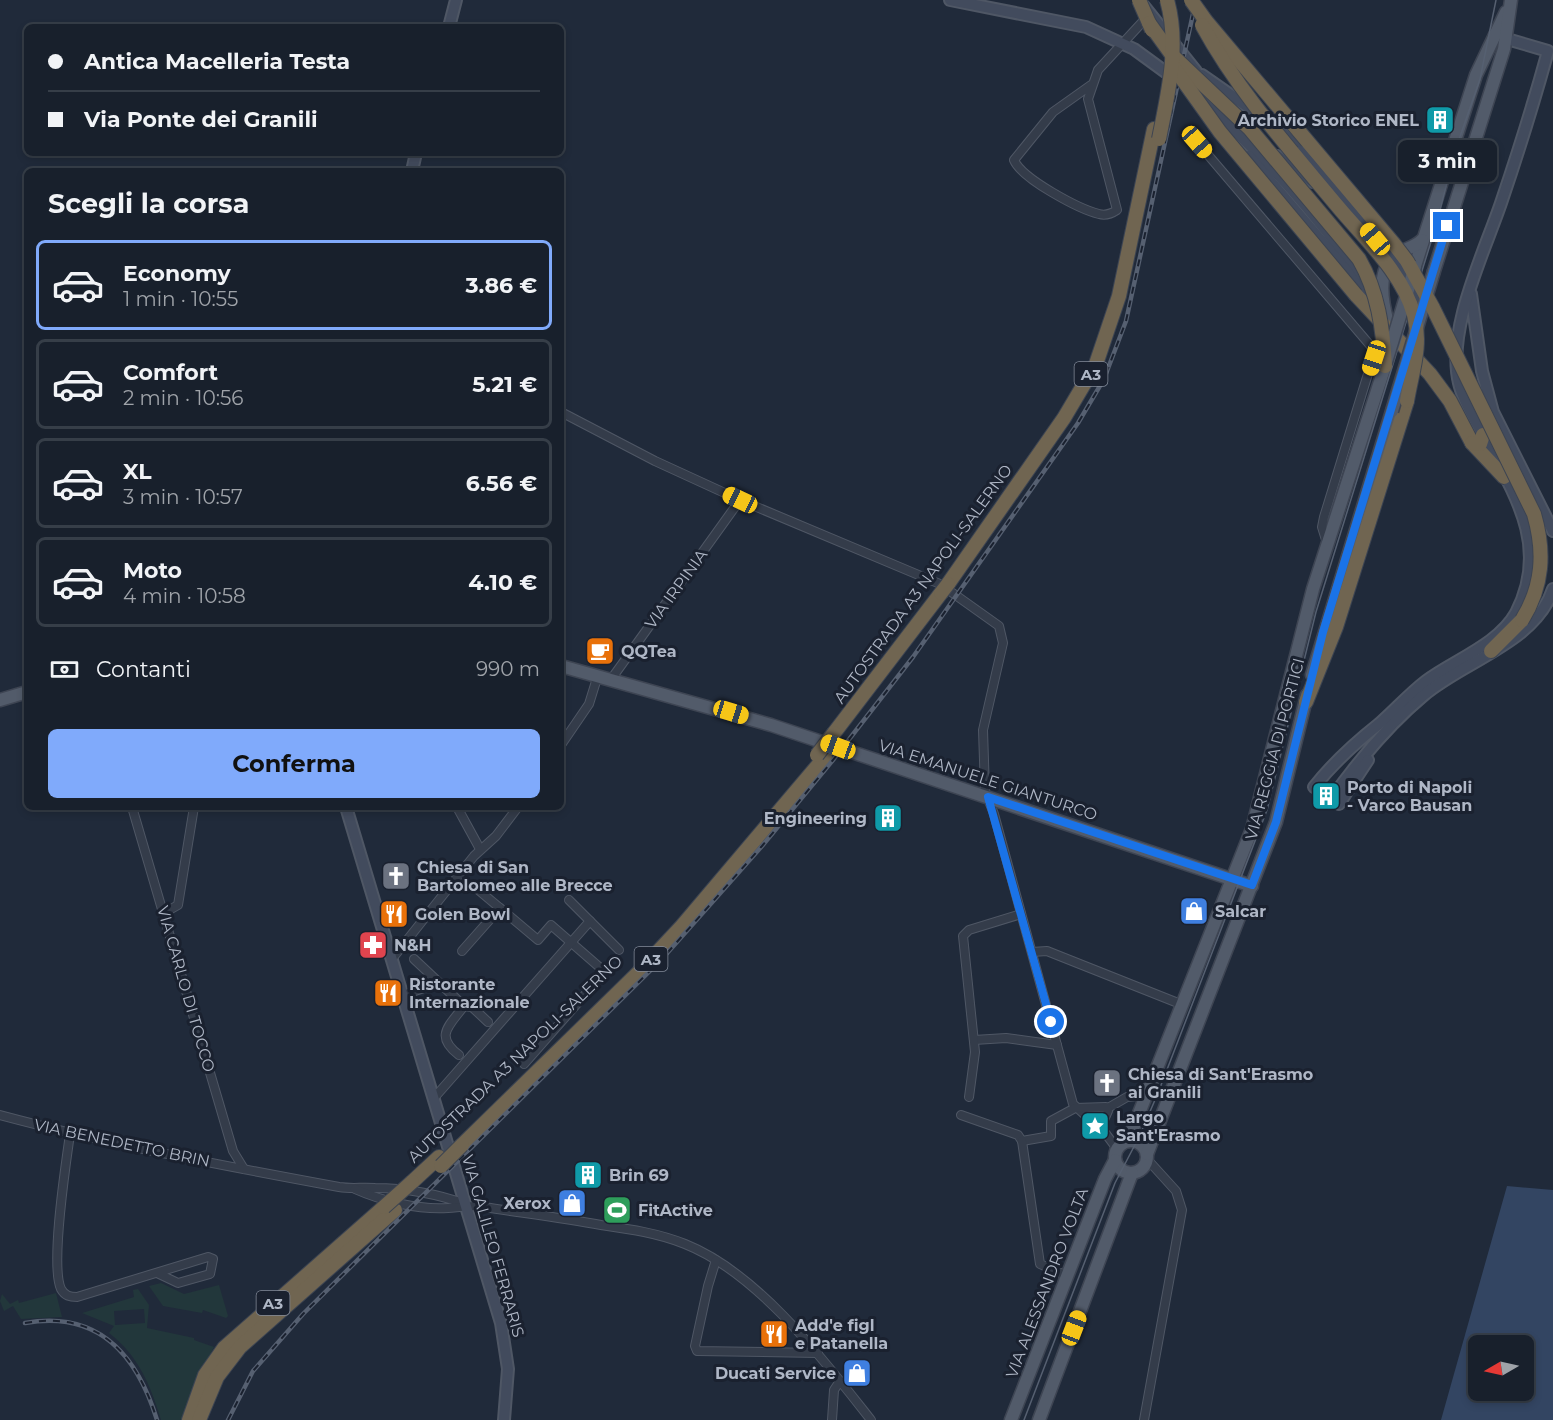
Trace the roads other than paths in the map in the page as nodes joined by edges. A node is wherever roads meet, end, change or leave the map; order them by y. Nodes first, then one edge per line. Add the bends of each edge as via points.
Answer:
1 (456, 0) edge
2 (950, 0) edge
3 (1138, 0) edge
4 (1160, 0) edge
5 (1167, 0) edge
6 (1189, 0) edge
7 (1510, 4) edge
8 (1150, 18) junction
9 (450, 24) edge
10 (1507, 39) junction
11 (1122, 42) junction
12 (1551, 52) edge
13 (1484, 55) junction
14 (1195, 70) junction
15 (1091, 85) junction
16 (1206, 105) junction
17 (1156, 134) junction
18 (1197, 142) dead end
19 (1423, 239) junction
20 (1398, 254) junction
21 (1402, 268) junction
22 (1420, 283) junction
23 (1471, 290) junction
24 (1376, 300) junction
25 (1374, 318) junction
26 (1391, 335) junction
27 (1385, 366) junction
28 (1407, 401) junction
29 (1467, 405) junction
30 (564, 414) edge
31 (1500, 427) junction
32 (1477, 439) junction
33 (1504, 477) joint
34 (740, 500) junction
35 (1553, 531) edge
36 (1328, 544) junction
37 (1553, 589) edge
38 (1491, 651) junction
39 (564, 667) edge
40 (598, 675) junction
41 (612, 678) junction
42 (24, 693) edge
43 (0, 700) edge
44 (1306, 702) junction
45 (1381, 728) junction
46 (564, 741) edge
47 (1342, 763) junction
48 (1350, 773) junction
49 (988, 797) junction
50 (133, 810) edge
51 (194, 810) edge
52 (347, 810) edge
53 (459, 810) edge
54 (516, 810) edge
55 (480, 849) junction
56 (1232, 878) junction
57 (1252, 885) junction
58 (476, 888) dead end
59 (569, 900) dead end
60 (500, 908) junction
61 (164, 913) junction
62 (1021, 914) junction
63 (590, 921) junction
64 (572, 941) junction
65 (619, 950) dead end
66 (462, 951) dead end
67 (1032, 952) junction
68 (392, 959) junction
69 (414, 959) dead end
70 (439, 983) junction
71 (403, 995) junction
72 (1183, 1005) junction
73 (464, 1006) junction
74 (488, 1022) dead end
75 (974, 1040) junction
76 (1057, 1045) junction
77 (459, 1055) dead end
78 (524, 1064) dead end
79 (1147, 1095) junction
80 (969, 1097) dead end
81 (434, 1098) junction
82 (1075, 1108) junction
83 (1108, 1108) junction
84 (0, 1115) edge
85 (961, 1115) dead end
86 (1100, 1129) junction
87 (70, 1134) junction
88 (1022, 1140) junction
89 (1128, 1142) junction
90 (1116, 1154) junction
91 (1147, 1157) junction
92 (244, 1169) junction
93 (1132, 1173) junction
94 (466, 1204) junction
95 (390, 1208) junction
96 (716, 1260) junction
97 (159, 1274) junction
98 (1067, 1276) junction
99 (818, 1353) junction
100 (840, 1382) junction
101 (189, 1420) edge
102 (199, 1420) edge
103 (504, 1420) edge
104 (832, 1420) edge
105 (871, 1420) edge
106 (1011, 1420) edge
107 (1039, 1420) edge
108 (1144, 1420) edge

1 - 9 main road
2 - 11 main road via 1067,22
3 - 8 highway, bridge
4 - 17 highway, AUTOSTRADA A3 NAPOLI-SALERNO / A3, bridge via 1167,52
5 - 17 highway, AUTOSTRADA A3 NAPOLI-SALERNO / A3, bridge via 1173,60
6 - 22 highway, bridge via 1394,244
6 - 28 highway, bridge via 1243,93 1404,290 1414,314 1418,344
7 - 10 main road, VIA REGGIA DI PORTICI
7 - 13 main road, VIA REGGIA DI PORTICI
8 - 11 street
8 - 14 main road
8 - 24 highway, bridge via 1172,56 1250,129 1353,252 1369,278
8 - 25 highway, bridge via 1170,62 1212,121
10 - 12 main road
10 - 13 main road
10 - 44 main road, VIA REGGIA DI PORTICI, bridge via 1324,628
11 - 15 street via 1098,70
11 - 16 main road
12 - 23 main road
13 - 19 main road, VIA REGGIA DI PORTICI
14 - 20 main road via 1256,137 1295,170 1339,199 1382,246
14 - 21 main road, bridge via 1276,127
15 - 15 street via 1053,112 1014,160 1017,167 1054,193 1101,215 1110,214 1117,210 1090,114
16 - 24 main road, bridge via 1228,122 1280,177 1349,260
16 - 25 main road via 1347,271
17 - 95 highway, AUTOSTRADA A3 NAPOLI-SALERNO / A3, bridge via 1119,296 1096,364 1060,425 948,591 821,756 682,926
18 - 36 street via 1375,351 1324,517 1322,527
19 - 20 main road via 1414,248
19 - 27 main road, VIA REGGIA DI PORTICI, bridge
20 - 26 main road via 1385,272 1382,285
21 - 22 main road, bridge
21 - 28 main road, bridge via 1416,297 1423,338 1419,370
22 - 38 highway, bridge via 1527,498 1539,532 1541,567 1534,598 1522,620
23 - 29 main road via 1456,365
23 - 31 main road via 1482,371
24 - 27 highway, bridge
25 - 26 highway
26 - 32 highway via 1430,374
27 - 36 main road, VIA REGGIA DI PORTICI
28 - 44 highway via 1341,614
29 - 31 main road
29 - 32 main road
30 - 34 street
31 - 35 main road
32 - 33 highway
33 - 45 main road via 1522,507 1532,552 1524,597 1515,616 1499,633 1425,682
34 - 41 street, VIA IRPINIA
34 - 49 street via 940,584 999,626 1003,643 983,730
36 - 56 main road, VIA REGGIA DI PORTICI via 1302,629 1258,808
37 - 38 main road via 1549,603 1533,624
38 - 45 main road via 1440,682
39 - 40 main road, VIA EMANUELE GIANTURCO
40 - 41 main road, VIA EMANUELE GIANTURCO
40 - 46 street via 589,704
41 - 49 main road, VIA EMANUELE GIANTURCO via 712,706
42 - 43 main road
44 - 57 main road, VIA REGGIA DI PORTICI via 1276,822
45 - 47 main road
45 - 47 main road via 1338,760 1317,789
45 - 48 main road
45 - 48 main road via 1336,801
47 - 48 main road via 1342,771
49 - 56 main road, VIA EMANUELE GIANTURCO
49 - 62 street
50 - 61 street, VIA CARLO DI TOCCO
51 - 61 street via 178,905
52 - 68 main road, VIA GALILEO FERRARIS
53 - 55 street
54 - 55 street via 496,836
55 - 68 street
56 - 57 main road, VIA EMANUELE GIANTURCO
56 - 72 main road, VIA REGGIA DI PORTICI
57 - 91 main road, VIA REGGIA DI PORTICI
58 - 60 street
59 - 63 street
60 - 64 street via 538,939 551,925
60 - 66 street
61 - 92 street, VIA CARLO DI TOCCO via 233,1151
62 - 67 street
62 - 75 street via 969,930 963,936
63 - 64 street
63 - 65 street
64 - 78 street via 605,972
64 - 81 street
67 - 72 street via 1047,951
67 - 76 street
68 - 71 main road, VIA GALILEO FERRARIS
69 - 70 street
70 - 71 street
70 - 73 street
71 - 81 main road, VIA GALILEO FERRARIS
72 - 79 main road, VIA REGGIA DI PORTICI
73 - 74 street via 472,1007
73 - 77 street via 444,1038 447,1046
75 - 76 street via 1006,1038
75 - 80 street
76 - 82 street
79 - 83 street via 1126,1097
79 - 89 main road, VIA REGGIA DI PORTICI
81 - 94 main road, VIA GALILEO FERRARIS
82 - 83 street
82 - 86 street
82 - 88 street via 1051,1121 1051,1136
83 - 86 street
84 - 87 street, VIA BENEDETTO BRIN
85 - 88 street
86 - 90 street
87 - 92 street, VIA BENEDETTO BRIN
87 - 97 street via 60,1202 59,1276 63,1292 77,1297
88 - 98 street via 1040,1264
89 - 90 main road
89 - 91 main road via 1141,1145
90 - 93 main road via 1121,1169
90 - 98 main road, VIA ALESSANDRO VOLTA
91 - 93 main road via 1143,1167
91 - 108 street via 1176,1191 1182,1210
92 - 94 street, VIA BENEDETTO BRIN via 355,1189 373,1198 422,1206 448,1208
93 - 107 main road
94 - 96 street via 646,1232 686,1244
94 - 103 main road, VIA GALILEO FERRARIS via 507,1349
95 - 101 highway, AUTOSTRADA A3 NAPOLI-SALERNO / A3 via 224,1348 200,1387
95 - 102 highway, AUTOSTRADA A3 NAPOLI-SALERNO / A3 via 240,1347 217,1377
96 - 99 street via 777,1310
96 - 99 street via 696,1350
97 - 97 street via 178,1283 210,1274 213,1259 208,1257
98 - 106 main road, VIA ALESSANDRO VOLTA
99 - 100 street
100 - 104 street via 834,1390
100 - 105 street

